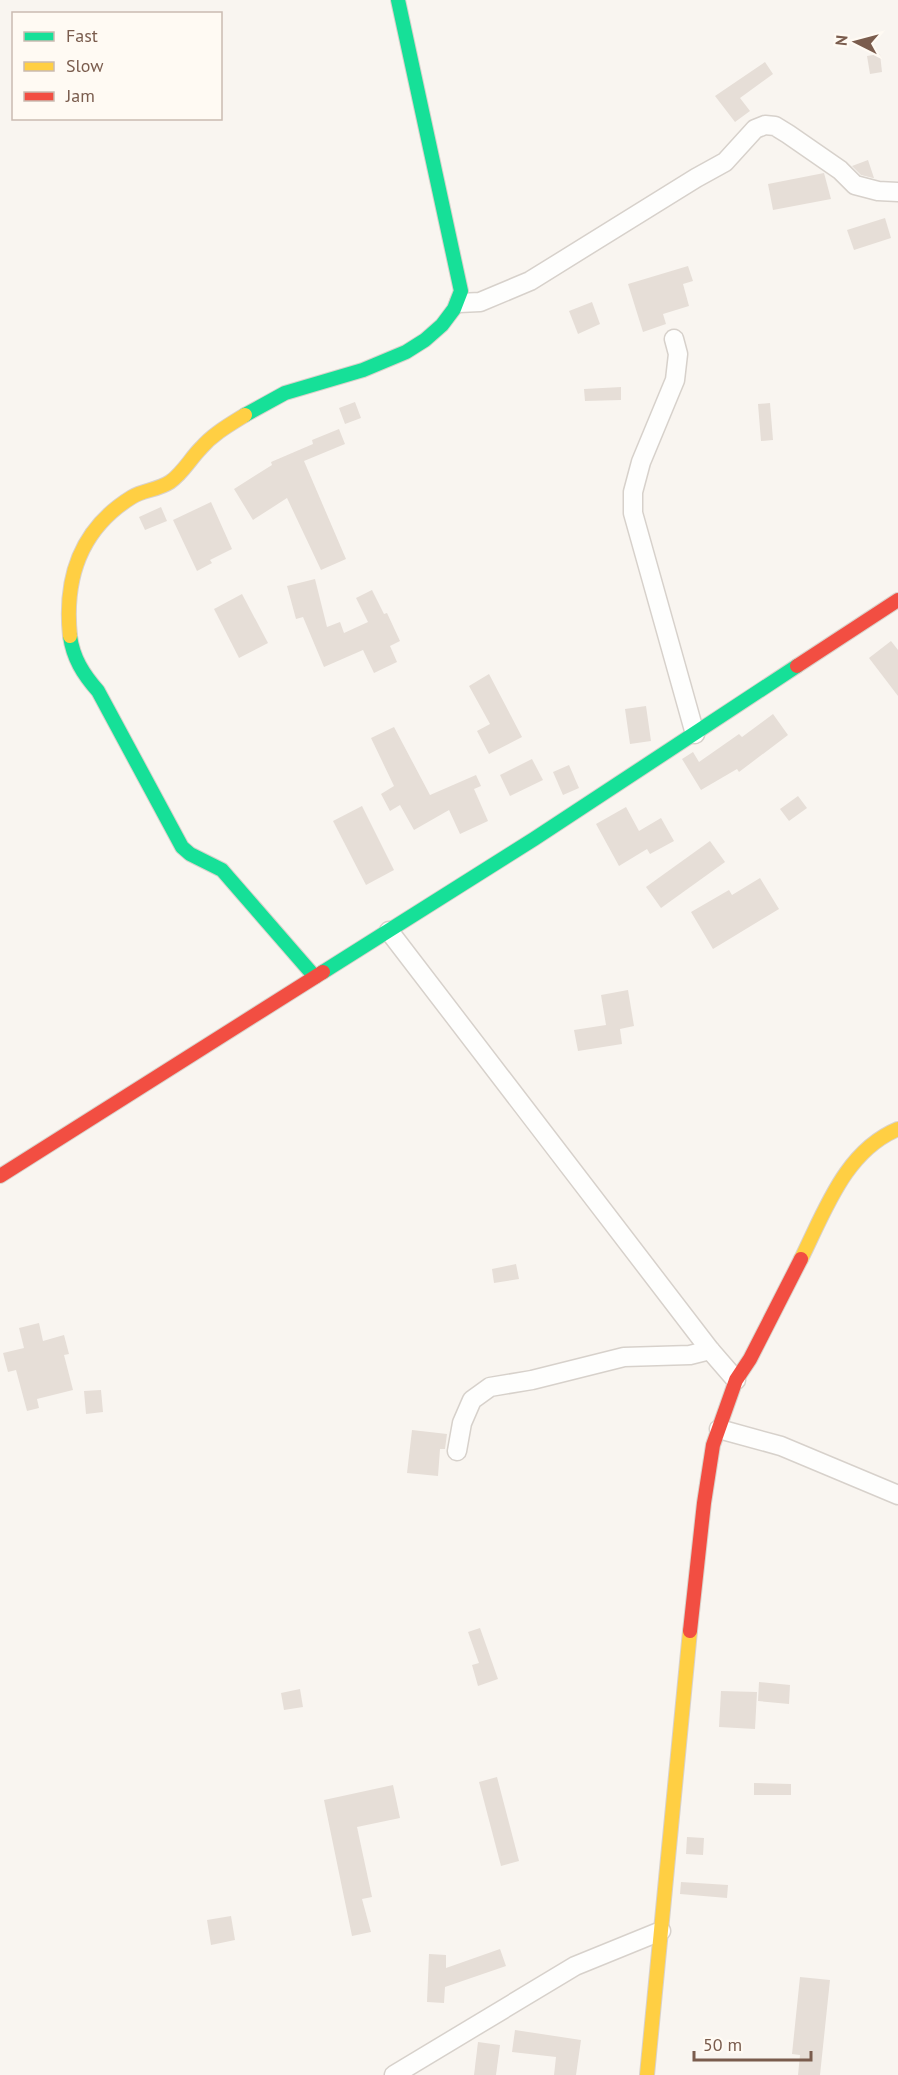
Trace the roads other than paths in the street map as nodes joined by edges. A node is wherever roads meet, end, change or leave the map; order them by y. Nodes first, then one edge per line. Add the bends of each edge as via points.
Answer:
1 (398, 0) edge
2 (898, 192) edge
3 (459, 303) junction
4 (674, 339) dead end
5 (898, 600) edge
6 (695, 734) junction
7 (389, 931) junction
8 (315, 977) junction
9 (898, 1129) edge
10 (0, 1176) edge
11 (710, 1350) junction
12 (736, 1380) junction
13 (718, 1429) junction
14 (457, 1451) dead end
15 (898, 1495) edge
16 (661, 1931) junction
17 (394, 2075) edge
18 (647, 2075) edge

1 - 3 street via 461,291
2 - 3 street via 855,185 788,134 765,125 755,129 725,162 530,281 480,302
3 - 8 street via 433,335 397,356 371,368 286,393 209,439 170,482 131,497 89,533 72,574 71,642 81,670 98,691 175,837 190,854 222,870
4 - 6 street via 678,354 675,380 641,462 633,492 633,513
5 - 6 street
6 - 7 street
7 - 8 street
7 - 11 street
8 - 10 street
9 - 12 street via 861,1154 845,1173
11 - 12 street
11 - 14 street via 624,1357 490,1387 472,1400 462,1423
12 - 13 street
13 - 15 street via 781,1446
13 - 16 street via 698,1548
16 - 17 street via 575,1966
16 - 18 street

